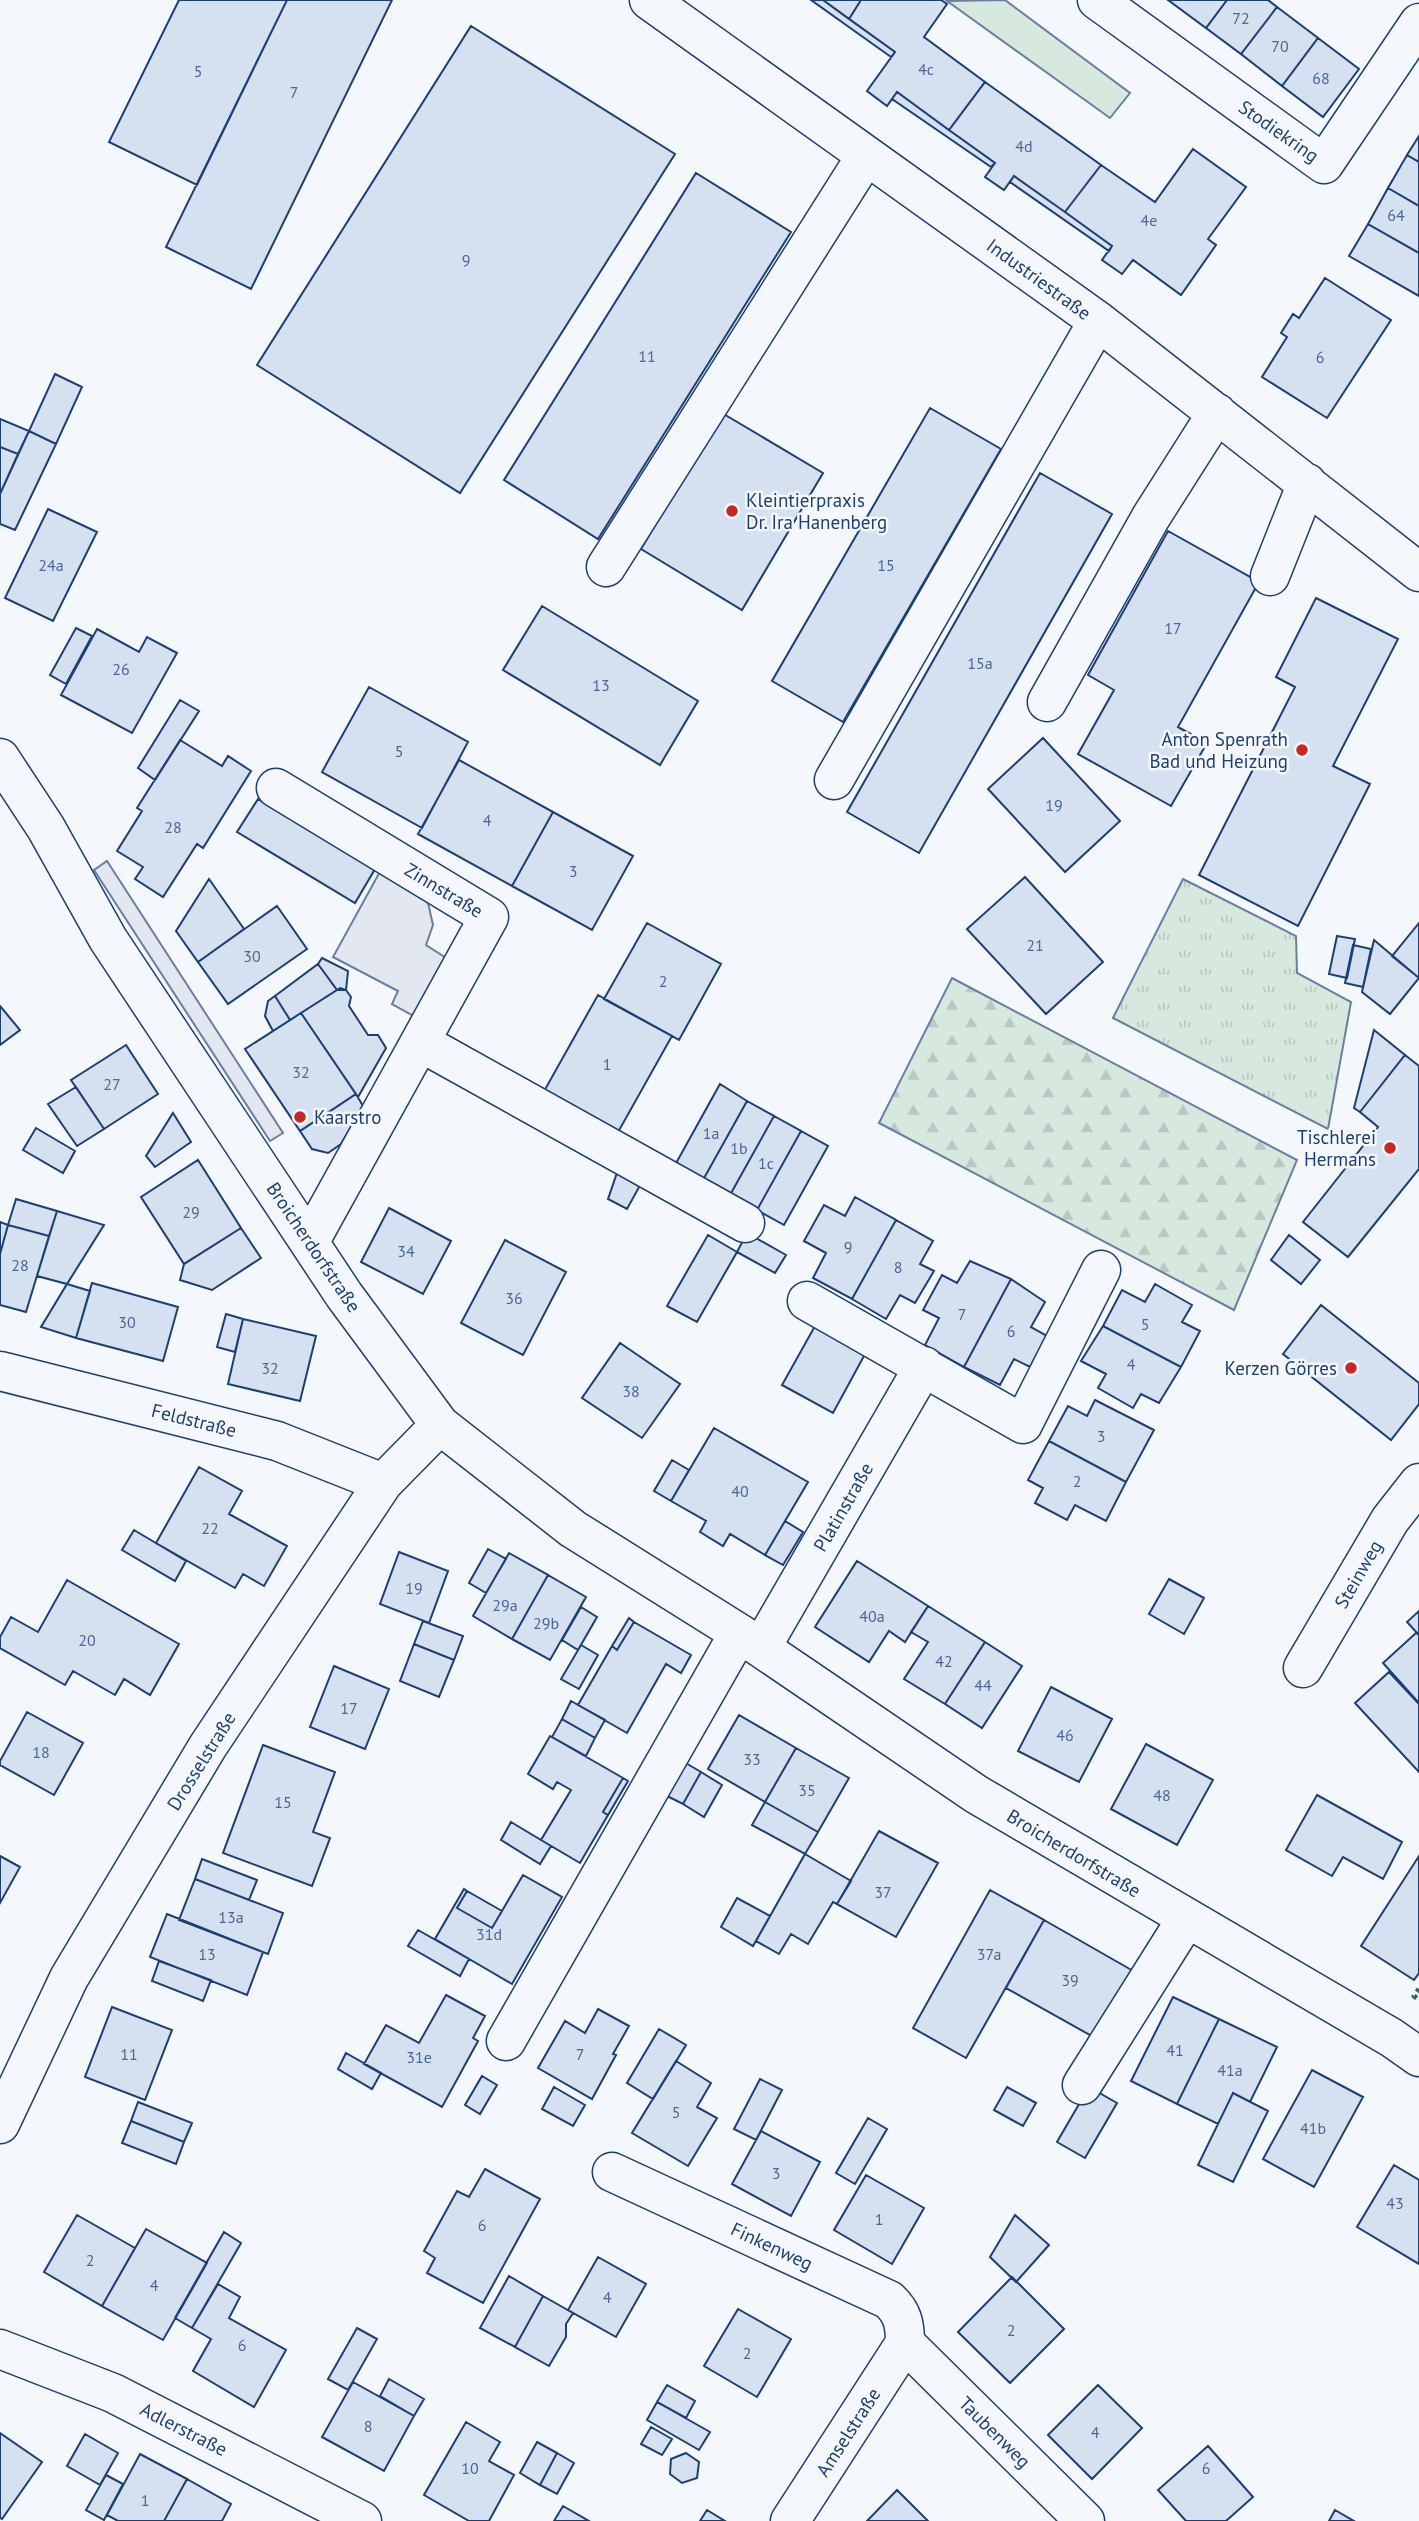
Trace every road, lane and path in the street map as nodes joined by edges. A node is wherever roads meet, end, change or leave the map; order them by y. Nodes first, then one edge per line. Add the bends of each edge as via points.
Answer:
1 (649, 0) edge
2 (1097, 0) edge
3 (1419, 23) edge
4 (866, 156) junction
5 (1098, 321) junction
6 (1217, 413) junction
7 (1307, 483) junction
8 (606, 567) dead end
9 (1419, 572) edge
10 (1270, 576) dead end
11 (1047, 702) dead end
12 (0, 758) edge
13 (834, 780) dead end
14 (276, 788) dead end
15 (420, 1042) junction
16 (746, 1223) dead end
17 (310, 1241) junction
18 (1101, 1270) dead end
19 (807, 1301) dead end
20 (925, 1366) junction
21 (0, 1371) edge
22 (440, 1425) junction
23 (383, 1483) junction
24 (1419, 1483) edge
25 (750, 1641) junction
26 (1303, 1668) dead end
27 (1187, 1918) junction
28 (506, 2041) dead end
29 (1419, 2057) edge
30 (1082, 2085) dead end
31 (0, 2124) edge
32 (611, 2172) dead end
33 (905, 2343) junction
34 (0, 2349) edge
35 (362, 2521) edge
36 (790, 2521) edge
37 (1085, 2521) edge

1 - 4 street, Industriestraße
2 - 3 street, Stodiekring via 1324,164
4 - 5 street, Industriestraße
4 - 8 street
5 - 6 street, Industriestraße
5 - 13 street
6 - 7 street, Industriestraße
6 - 11 street via 1150,517
7 - 9 street, Industriestraße
7 - 10 street
12 - 17 street, Broicherdorfstraße via 46,828 108,939
14 - 15 street, Zinnstraße via 489,917 444,987
15 - 16 street
15 - 17 street, Zinnstraße
17 - 22 street, Broicherdorfstraße
18 - 20 street via 1023,1424
19 - 20 street
20 - 25 street, Platinstraße
21 - 23 street, Feldstraße via 277,1441
22 - 23 street, Drosselstraße
22 - 25 street, Broicherdorfstraße via 573,1529
23 - 31 street, Drosselstraße via 208,1746 69,1978
24 - 26 street, Steinweg via 1390,1520
25 - 27 street, Broicherdorfstraße via 976,1794
25 - 28 street
27 - 29 street, Broicherdorfstraße
27 - 30 street
32 - 33 street, Finkenweg via 889,2300 902,2316
33 - 36 street, Amselstraße
33 - 37 street, Taubenweg
34 - 35 street, Adlerstraße via 113,2393

